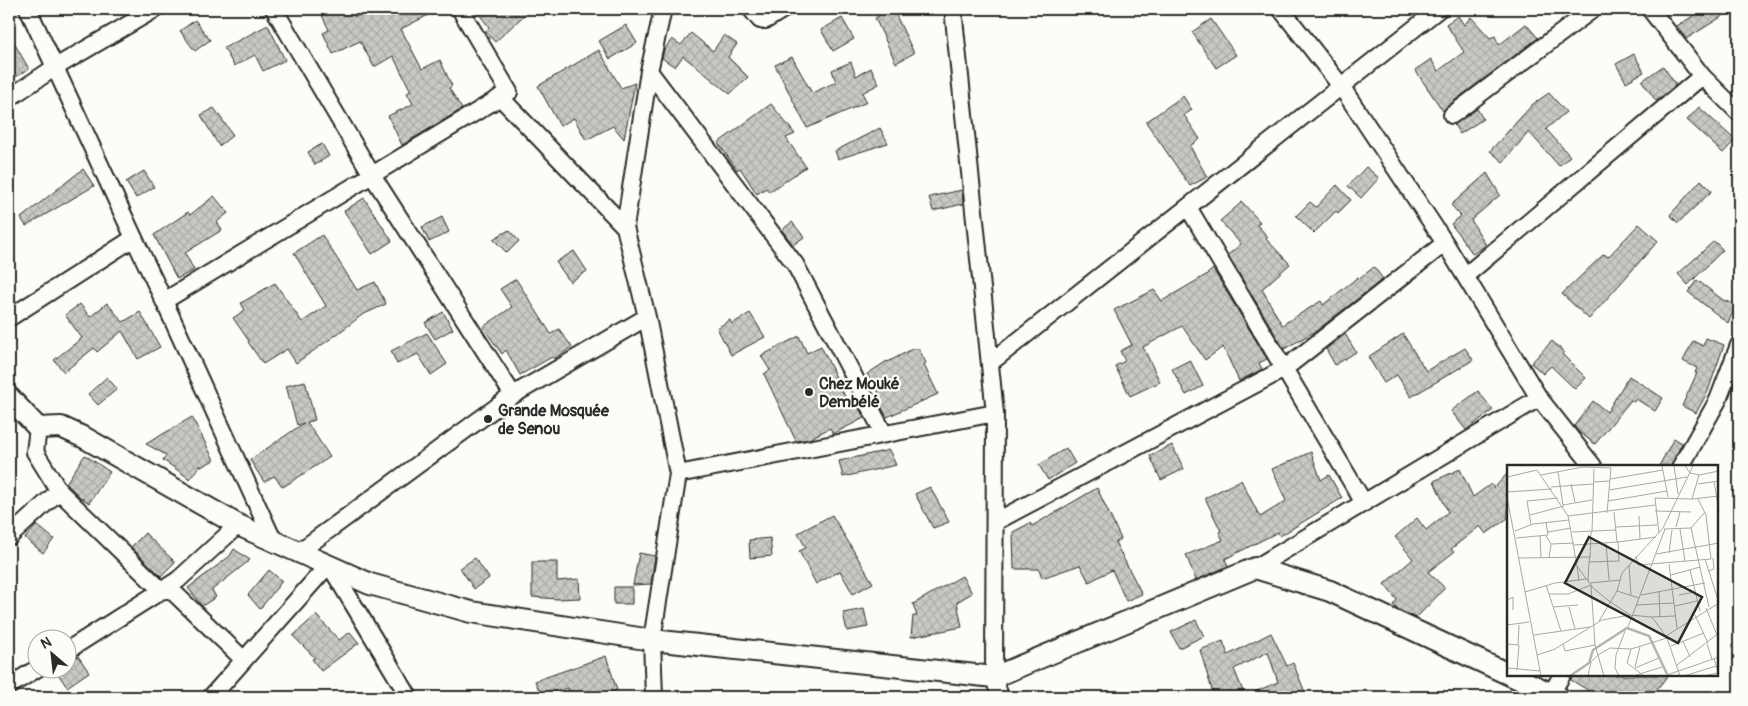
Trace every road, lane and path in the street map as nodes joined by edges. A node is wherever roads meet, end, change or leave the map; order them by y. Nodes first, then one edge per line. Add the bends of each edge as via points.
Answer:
1 (28, 9) edge
2 (155, 9) edge
3 (274, 9) edge
4 (460, 9) edge
5 (663, 9) edge
6 (751, 9) edge
7 (784, 9) edge
8 (954, 9) edge
9 (1281, 9) edge
10 (1439, 9) edge
11 (1593, 9) edge
12 (1650, 9) edge
13 (54, 68) junction
14 (649, 71) junction
15 (1702, 76) junction
16 (1341, 86) junction
17 (500, 97) junction
18 (9, 98) edge
19 (1739, 113) edge
20 (1452, 115) dead end
21 (372, 175) junction
22 (1188, 207) junction
23 (625, 228) junction
24 (134, 238) junction
25 (1445, 243) junction
26 (1465, 276) junction
27 (164, 301) junction
28 (647, 317) junction
29 (9, 318) edge
30 (1739, 345) edge
31 (990, 364) junction
32 (1284, 369) junction
33 (513, 395) junction
34 (9, 397) edge
35 (1539, 398) junction
36 (995, 412) junction
37 (38, 428) junction
38 (884, 434) junction
39 (1592, 465) edge
40 (1682, 465) edge
41 (678, 474) junction
42 (58, 491) junction
43 (1364, 503) junction
44 (994, 522) junction
45 (238, 525) junction
46 (9, 537) edge
47 (273, 540) junction
48 (300, 551) junction
49 (329, 564) junction
50 (1255, 568) junction
51 (165, 589) junction
52 (652, 640) junction
53 (78, 644) edge
54 (244, 660) junction
55 (1507, 673) edge
56 (28, 674) edge
57 (1513, 676) edge
58 (1562, 676) edge
59 (994, 677) junction
60 (9, 686) edge
61 (1555, 696) edge
62 (211, 697) edge
63 (409, 697) edge
64 (654, 697) edge
65 (987, 697) edge
66 (1000, 697) edge

1 - 13 street
2 - 13 street
3 - 21 street
4 - 17 street via 509,92
5 - 14 street
6 - 7 street via 760,20 766,20
8 - 31 street
9 - 16 street
10 - 16 street
11 - 20 street
12 - 15 street
13 - 18 street
13 - 24 street
14 - 23 street
14 - 38 street via 795,264
15 - 19 street
15 - 26 street
16 - 22 street
16 - 25 street
17 - 21 street
17 - 23 street
21 - 27 street
21 - 33 street
22 - 31 street
22 - 32 street
23 - 28 street
24 - 27 street
24 - 29 street
25 - 26 street
25 - 32 street
26 - 35 street
27 - 47 street
28 - 33 street
28 - 41 street
30 - 40 street via 1718,400
31 - 36 street
32 - 43 street
32 - 44 street
33 - 48 street
34 - 37 street
35 - 39 street
35 - 43 street
36 - 38 street
36 - 44 street
37 - 42 street via 36,452
37 - 45 street via 61,426
38 - 41 street
41 - 52 street
42 - 46 street
42 - 51 street
43 - 50 street
44 - 59 street
45 - 47 street
45 - 51 street
47 - 48 street
48 - 49 street
49 - 52 street via 370,584 471,612
49 - 54 street
49 - 63 street
50 - 55 street via 1330,591
50 - 59 street
51 - 53 street
51 - 54 street
52 - 59 street
52 - 64 street
54 - 62 street
56 - 60 street
57 - 61 street
58 - 61 street
59 - 65 street
59 - 66 street

